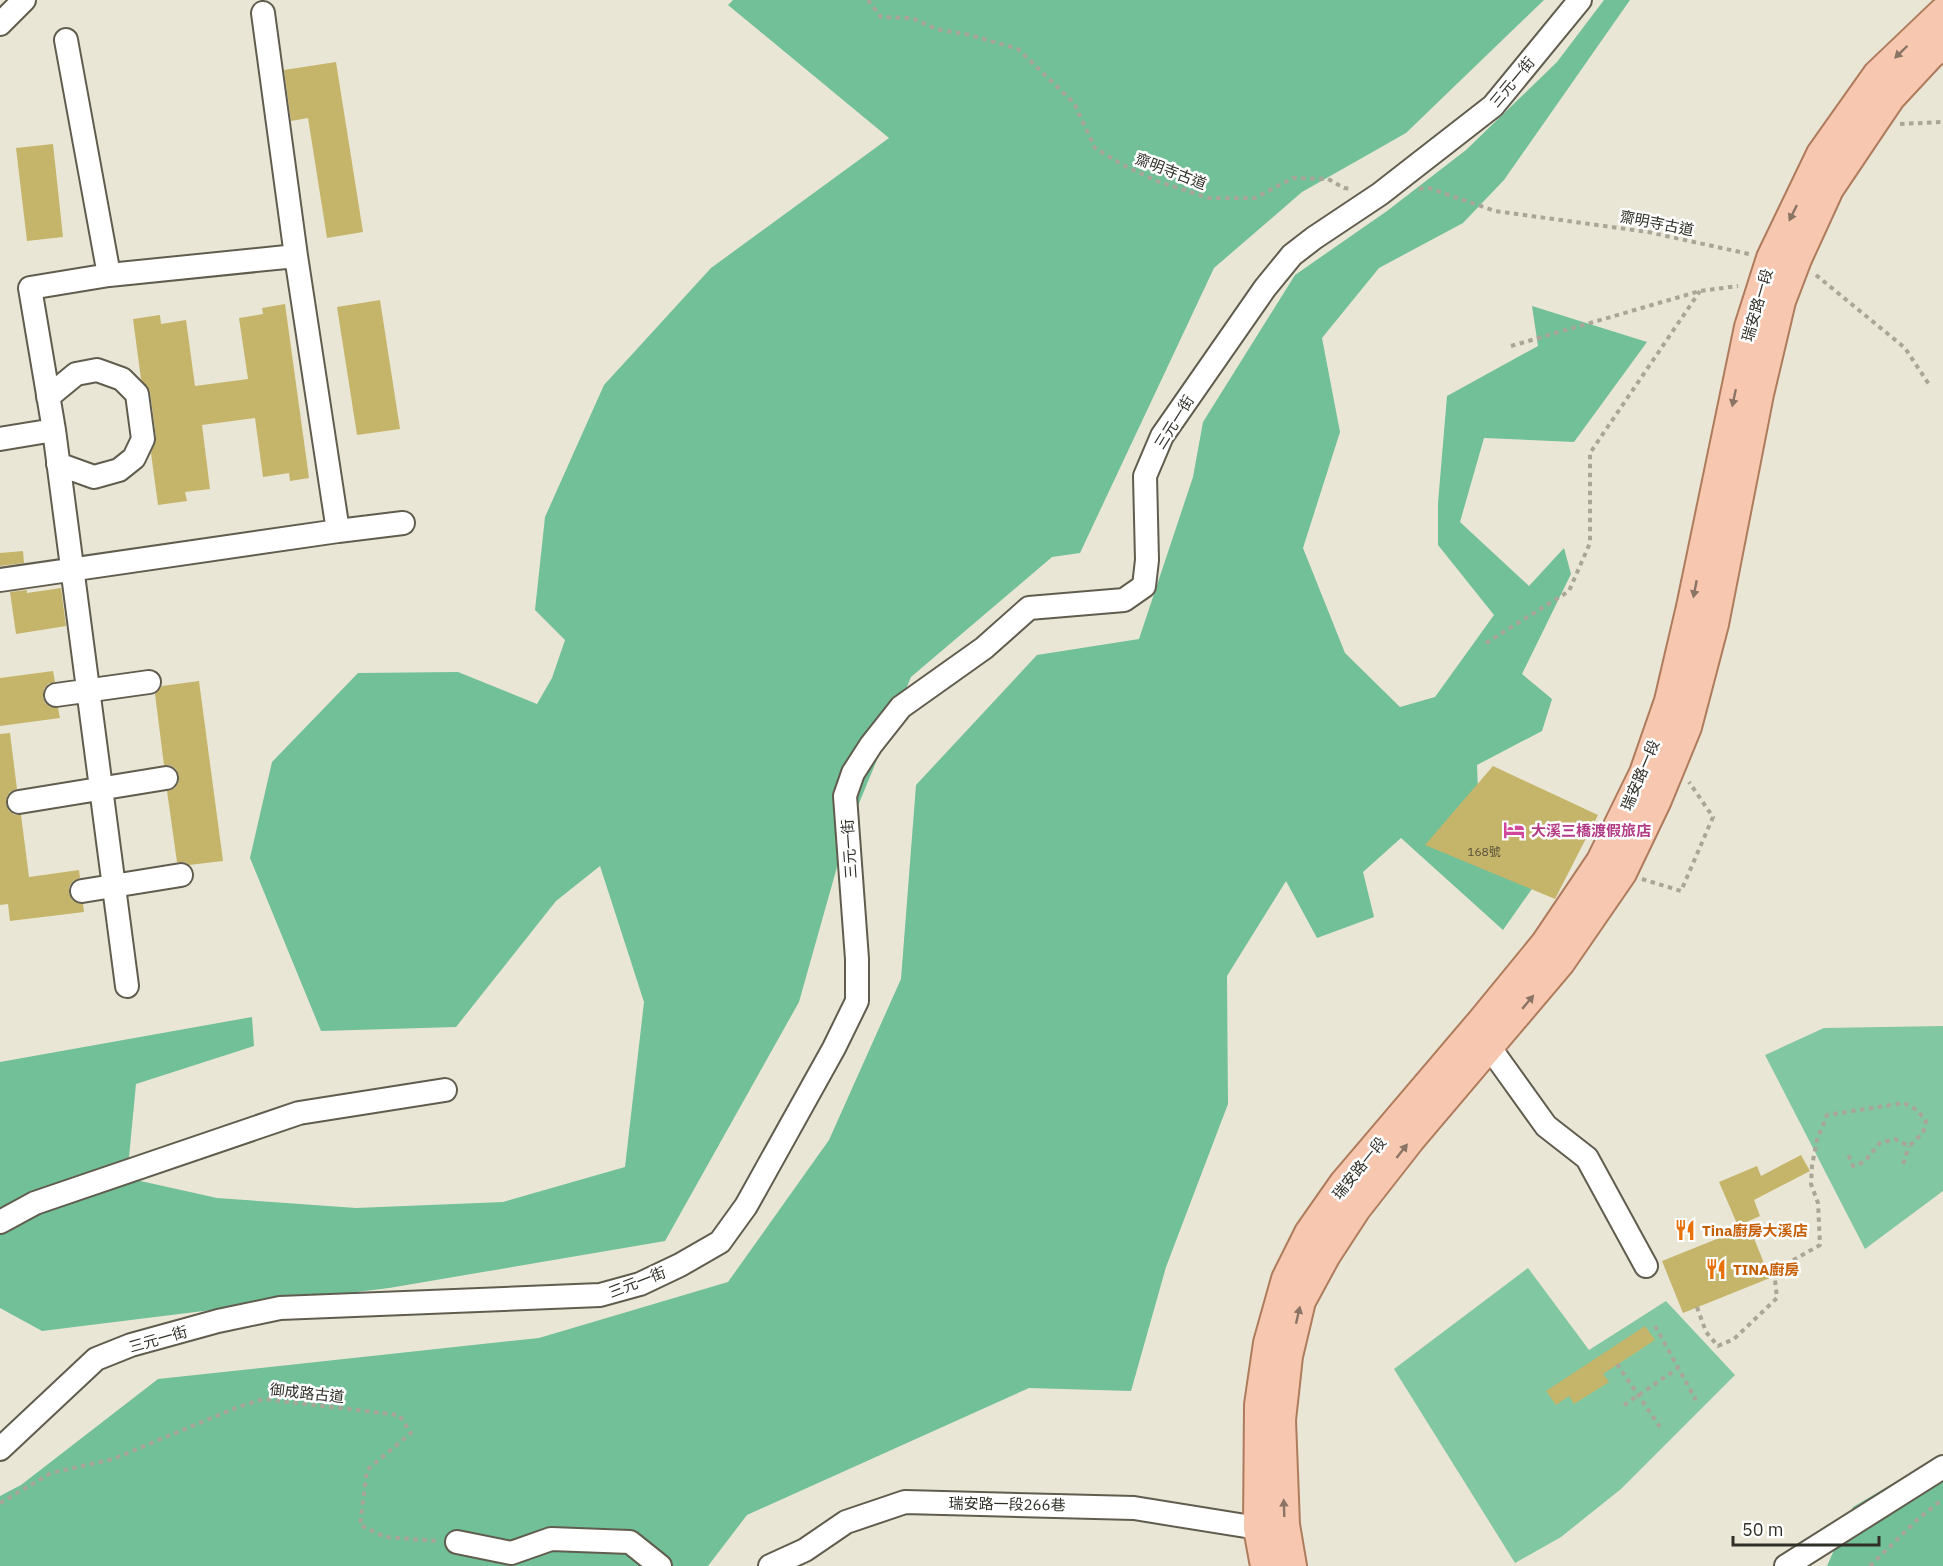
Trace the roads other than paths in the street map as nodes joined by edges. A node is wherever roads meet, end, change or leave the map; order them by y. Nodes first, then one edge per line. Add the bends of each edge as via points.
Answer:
1 (24, 0) edge
2 (1580, 0) edge
3 (1943, 12) edge
4 (263, 13) dead end
5 (0, 24) edge
6 (66, 40) dead end
7 (1943, 45) edge
8 (296, 256) junction
9 (1777, 267) junction
10 (109, 274) junction
11 (48, 397) junction
12 (54, 430) junction
13 (0, 439) edge
14 (58, 464) junction
15 (403, 524) dead end
16 (338, 531) junction
17 (72, 569) junction
18 (0, 580) edge
19 (148, 682) dead end
20 (87, 691) junction
21 (56, 695) dead end
22 (166, 778) dead end
23 (101, 790) junction
24 (19, 802) dead end
25 (181, 875) dead end
26 (114, 885) junction
27 (82, 891) dead end
28 (127, 986) dead end
29 (1480, 1041) junction
30 (445, 1090) dead end
31 (0, 1222) edge
32 (1646, 1266) dead end
33 (0, 1449) edge
34 (1943, 1467) edge
35 (1258, 1528) junction
36 (457, 1542) road end
37 (660, 1566) edge
38 (770, 1566) edge
39 (1265, 1566) edge
40 (1292, 1566) edge
41 (1786, 1566) edge

1 - 5 street
2 - 33 street, 三元一街 via 1493,106 1380,194 1292,255 1265,288 1161,436 1145,476 1144,586 1124,600 1029,608 984,648 901,707 871,745 853,773 845,796 857,1001 746,1206 720,1242 640,1284 600,1295 280,1308 131,1346 96,1359
3 -> 9 main road, 瑞安路一段 via 1877,75 1828,145
4 - 8 street
6 - 10 street
7 - 9 main road, 瑞安路一段 via 1892,97
8 - 10 street
8 - 16 street
9 -> 29 main road, 瑞安路一段 via 1749,327 1669,701 1644,773 1601,861
29 -> 9 main road, 瑞安路一段 via 1560,963 1622,873 1658,800 1687,727 1713,624 1781,301
10 - 11 street via 30,288
11 - 12 street
11 - 14 street via 76,374 97,370 122,379 137,394 142,439 134,458 119,470 94,477
12 - 13 street
12 - 14 street
14 - 17 street
15 - 16 street
16 - 17 street
17 - 18 street
17 - 20 street
19 - 20 street
20 - 21 street
20 - 23 street
22 - 23 street
23 - 24 street
23 - 26 street
25 - 26 street
26 - 27 street
26 - 28 street
29 - 32 street via 1546,1126 1587,1158
29 - 35 main road, 瑞安路一段 via 1344,1183 1309,1233 1286,1279 1268,1343 1259,1405
40 -> 29 main road, 瑞安路一段 via 1285,1525 1281,1420 1288,1356 1301,1301 1356,1209
30 - 31 street via 299,1113 35,1203
34 - 41 street
35 - 38 street, 瑞安路一段266巷 via 1134,1508 905,1502 846,1522 805,1550
35 - 39 main road, 瑞安路一段
36 - 37 street via 511,1553 551,1539 630,1542

